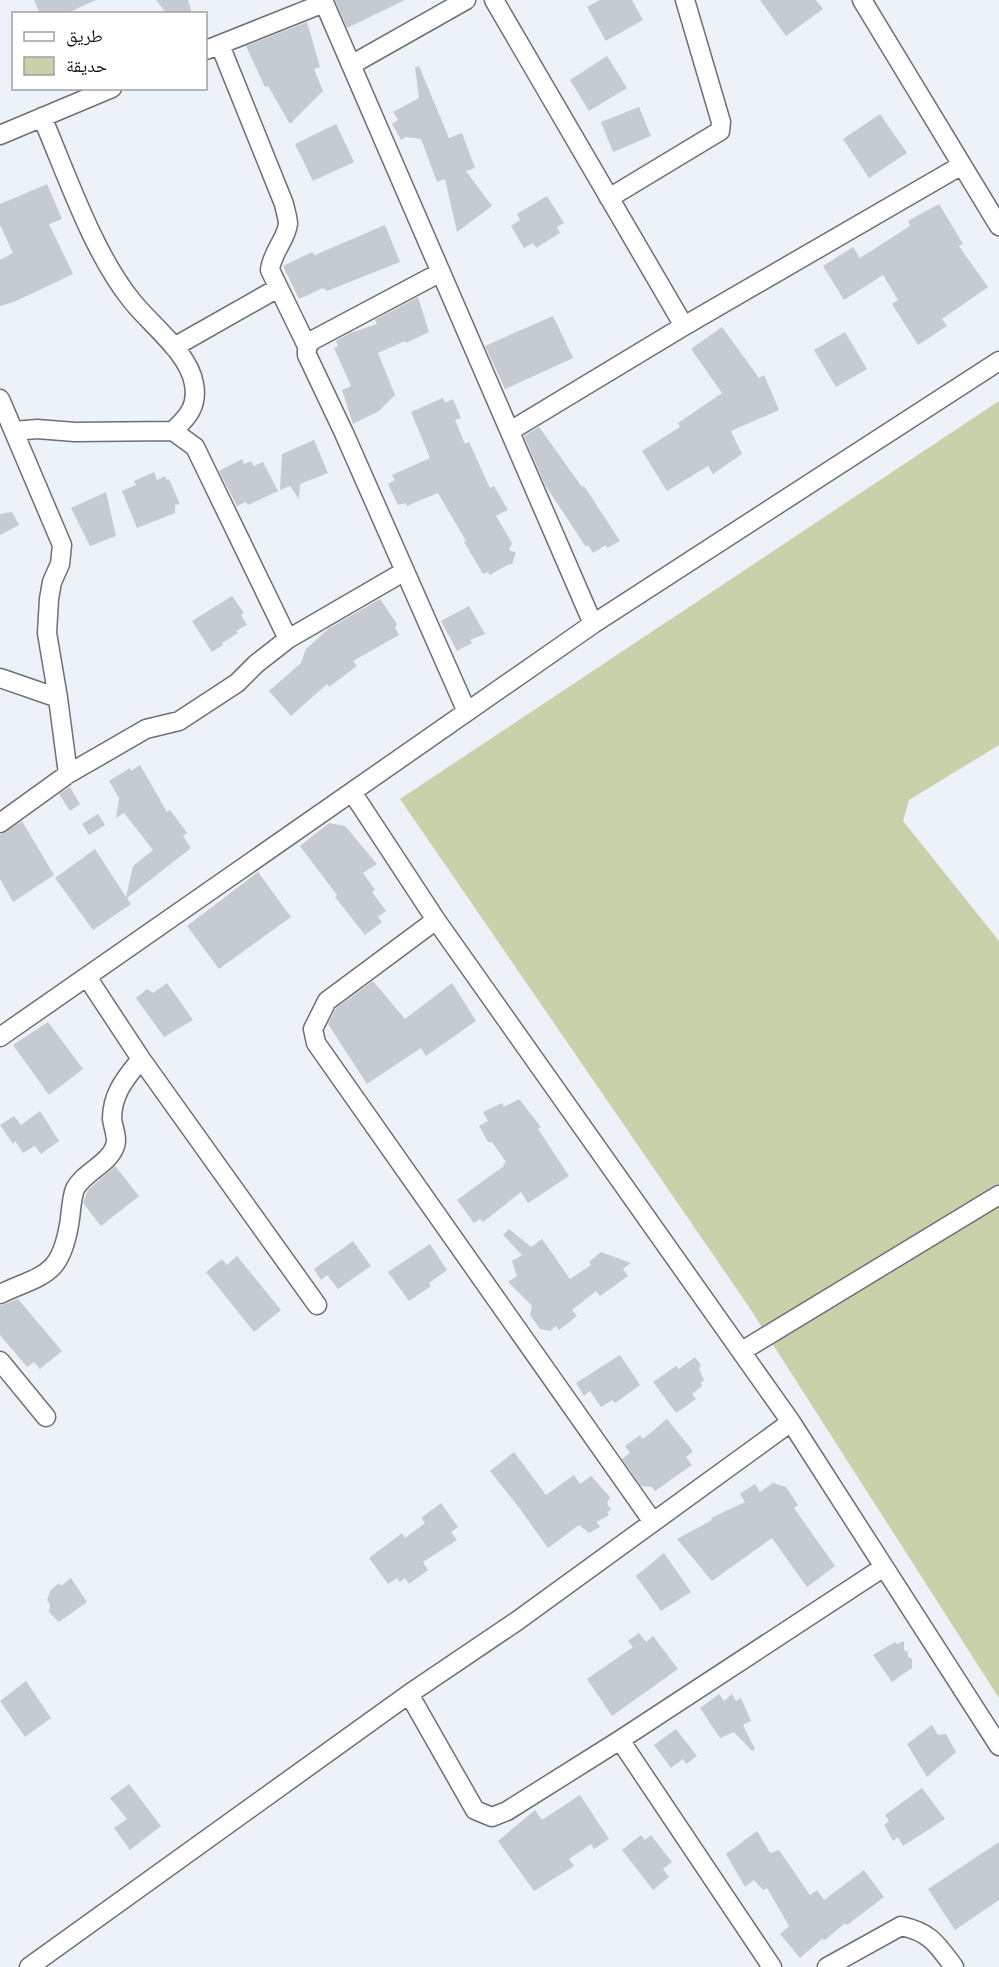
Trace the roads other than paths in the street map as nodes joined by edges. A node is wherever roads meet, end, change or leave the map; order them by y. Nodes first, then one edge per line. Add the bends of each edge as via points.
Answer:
1 (466, 0) edge
2 (494, 0) edge
3 (685, 0) edge
4 (862, 0) edge
5 (323, 1) edge
6 (213, 47) edge
7 (351, 65) junction
8 (107, 90) edge
9 (42, 117) junction
10 (0, 135) edge
11 (962, 165) junction
12 (609, 198) junction
13 (999, 226) edge
14 (441, 272) junction
15 (278, 288) junction
16 (684, 326) junction
17 (307, 346) junction
18 (174, 347) junction
19 (999, 361) edge
20 (0, 399) edge
21 (14, 431) junction
22 (173, 431) junction
23 (510, 431) junction
24 (405, 571) junction
25 (593, 624) junction
26 (288, 639) junction
27 (0, 678) edge
28 (58, 698) junction
29 (467, 712) junction
30 (68, 774) junction
31 (352, 792) junction
32 (0, 824) edge
33 (436, 920) junction
34 (87, 977) junction
35 (0, 1037) edge
36 (141, 1059) junction
37 (999, 1195) edge
38 (0, 1294) edge
39 (317, 1305) dead end
40 (742, 1351) junction
41 (0, 1361) edge
42 (46, 1417) dead end
43 (791, 1422) junction
44 (653, 1522) junction
45 (885, 1567) junction
46 (409, 1695) junction
47 (620, 1740) junction
48 (999, 1746) edge
49 (37, 1965) edge
50 (772, 1967) edge
51 (827, 1967) edge
52 (954, 1967) edge

1 - 7 street
2 - 12 street
3 - 12 street via 722,122 720,131
4 - 11 street
5 - 6 street
5 - 7 street
6 - 15 street via 284,204 288,223 271,257 270,270
7 - 14 street
8 - 9 street
9 - 10 street
9 - 18 street via 113,273 131,301
11 - 13 street
11 - 16 street
12 - 16 street
14 - 17 street
14 - 23 street
15 - 17 street
15 - 18 street
16 - 23 street
17 - 24 street via 307,355
18 - 22 street via 194,382 196,402
19 - 25 street
20 - 21 street
21 - 22 street
21 - 28 street via 62,545 49,598 47,633
22 - 26 street via 195,447
23 - 25 street
24 - 26 street
24 - 29 street
25 - 29 street
26 - 30 street via 237,683 179,721 146,729
27 - 28 street
28 - 30 street
29 - 31 street
30 - 32 street
31 - 33 street
31 - 34 street
33 - 40 street
33 - 44 street via 327,1001 313,1029 316,1043
34 - 35 street
34 - 36 street
36 - 38 street via 113,1102 117,1143 75,1191 65,1248 58,1263
36 - 39 street
37 - 40 street
40 - 43 street
41 - 42 street
43 - 44 street
43 - 45 street
44 - 46 street
45 - 47 street
45 - 48 street
46 - 47 street via 475,1810 492,1817
46 - 49 street
47 - 50 street
51 - 52 street via 901,1926 917,1929 933,1939

